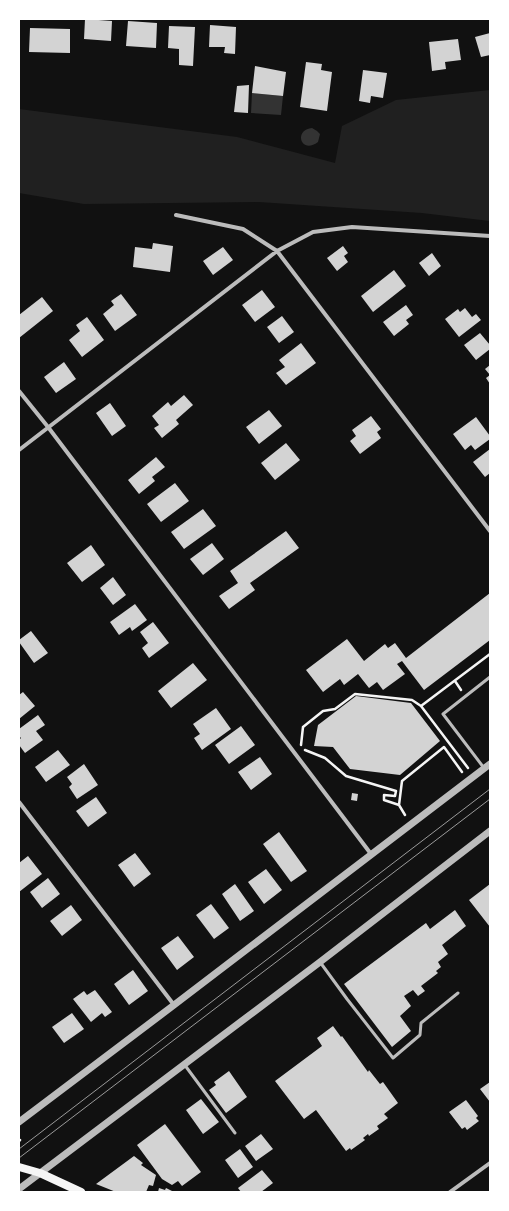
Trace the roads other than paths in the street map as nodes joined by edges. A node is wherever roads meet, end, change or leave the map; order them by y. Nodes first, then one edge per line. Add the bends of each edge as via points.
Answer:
1 (176, 215) dead end
2 (490, 236) edge
3 (278, 251) junction
4 (19, 391) edge
5 (48, 427) junction
6 (19, 450) edge
7 (490, 531) edge
8 (490, 677) edge
9 (490, 764) edge
10 (484, 769) junction
11 (19, 802) edge
12 (490, 831) edge
13 (371, 854) junction
14 (320, 962) junction
15 (458, 993) dead end
16 (174, 1005) junction
17 (184, 1064) junction
18 (19, 1122) edge
19 (235, 1132) dead end
20 (490, 1163) edge
21 (19, 1167) edge
22 (40, 1173) junction
23 (19, 1189) edge
24 (81, 1192) edge
25 (450, 1192) edge

1 - 3 street via 243,229
2 - 3 street via 352,227 313,232
3 - 5 street
3 - 7 street
4 - 5 street
5 - 6 street
5 - 13 street
8 - 10 lane via 442,714
9 - 10 street
10 - 13 street
11 - 16 street
12 - 14 street
13 - 16 street
14 - 15 lane via 393,1058 420,1035 421,1024
14 - 17 street
16 - 18 street
17 - 19 lane
17 - 22 street
20 - 25 street
21 - 22 main road
22 - 23 street
22 - 24 main road

